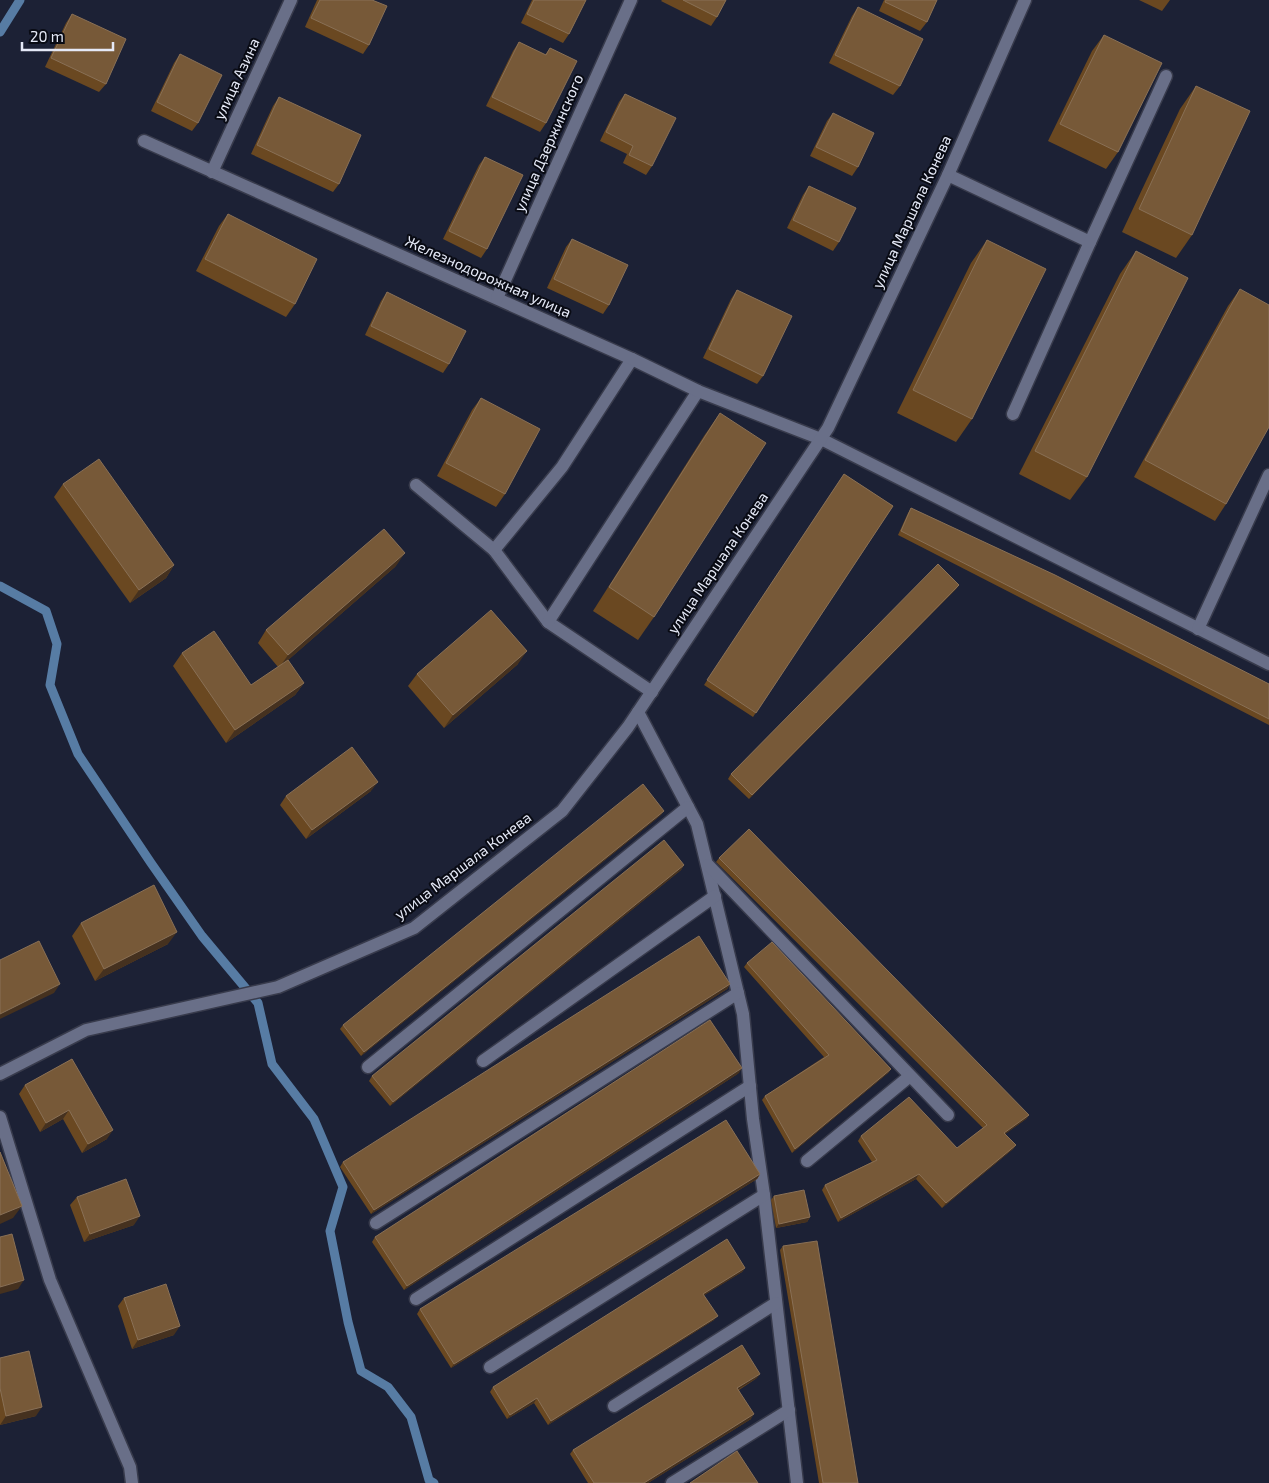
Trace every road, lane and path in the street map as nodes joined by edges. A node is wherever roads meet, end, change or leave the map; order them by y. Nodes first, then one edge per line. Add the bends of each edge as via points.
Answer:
1 (291, 0) edge
2 (631, 0) edge
3 (1025, 0) edge
4 (1166, 76) dead end
5 (144, 140) dead end
6 (212, 172) junction
7 (948, 175) junction
8 (1090, 242) junction
9 (497, 298) junction
10 (632, 359) junction
11 (698, 391) junction
12 (1013, 414) dead end
13 (821, 439) junction
14 (1269, 475) edge
15 (416, 485) dead end
16 (494, 550) junction
17 (548, 622) junction
18 (1198, 628) junction
19 (1269, 664) edge
20 (652, 692) junction
21 (638, 712) junction
22 (688, 807) junction
23 (706, 863) junction
24 (714, 896) junction
25 (738, 993) junction
26 (483, 1061) dead end
27 (368, 1067) dead end
28 (0, 1074) edge
29 (910, 1076) junction
30 (750, 1086) junction
31 (948, 1115) dead end
32 (0, 1117) edge
33 (807, 1161) dead end
34 (764, 1194) junction
35 (376, 1223) dead end
36 (416, 1299) dead end
37 (776, 1302) junction
38 (490, 1366) dead end
39 (614, 1406) dead end
40 (789, 1410) junction
41 (132, 1483) edge
42 (672, 1483) edge
43 (797, 1483) edge

1 - 6 street, улица Азина
2 - 9 street, улица Дзержинского
3 - 7 street, улица Маршала Конева
4 - 8 street
5 - 6 street, Железнодорожная улица
6 - 9 street, Железнодорожная улица
7 - 8 street
7 - 13 street, улица Маршала Конева
8 - 12 street
9 - 10 street, Железнодорожная улица
10 - 11 street, Железнодорожная улица
10 - 16 street via 562,467
11 - 13 street, Железнодорожная улица
11 - 17 street
13 - 18 street, Железнодорожная улица
13 - 20 street, улица Маршала Конева
14 - 18 street
15 - 16 street
16 - 17 street
17 - 20 street
18 - 19 street, Железнодорожная улица
20 - 21 street, улица Маршала Конева
21 - 22 street
21 - 28 street, улица Маршала Конева via 562,811 414,928 278,987 86,1030
22 - 23 street via 697,824
22 - 27 street
23 - 24 street
23 - 29 street
24 - 25 street
24 - 26 street
25 - 30 street
25 - 35 street
29 - 31 street
29 - 33 street
30 - 34 street
30 - 36 street
32 - 41 street via 50,1280 130,1467
34 - 37 street
34 - 38 street
37 - 39 street
37 - 40 street
40 - 42 street
40 - 43 street

